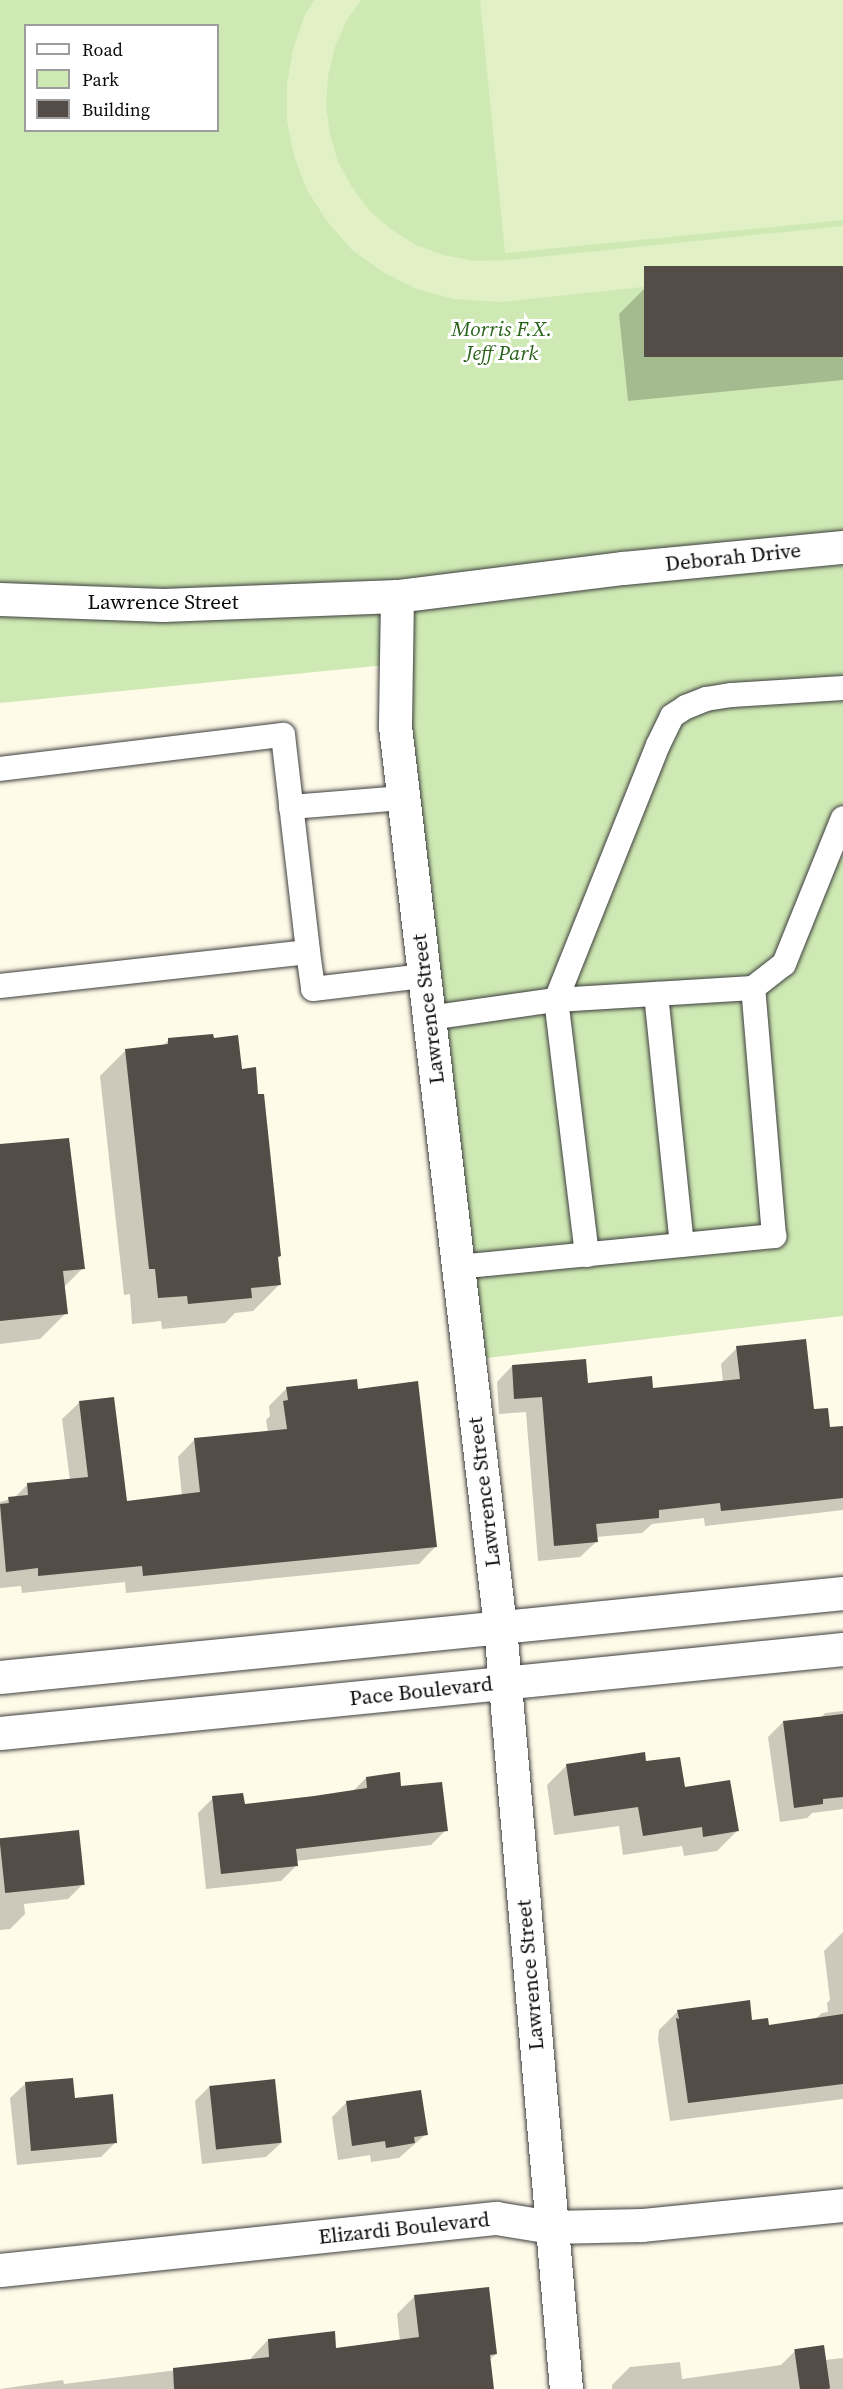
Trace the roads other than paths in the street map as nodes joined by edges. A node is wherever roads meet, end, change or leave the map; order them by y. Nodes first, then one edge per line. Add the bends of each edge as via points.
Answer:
1 (843, 547) edge
2 (623, 568) joint
3 (397, 596) junction
4 (0, 599) edge
5 (843, 688) edge
6 (0, 769) edge
7 (404, 798) junction
8 (291, 807) junction
9 (843, 818) edge
10 (308, 952) junction
11 (424, 976) junction
12 (0, 986) edge
13 (753, 988) junction
14 (656, 994) junction
15 (556, 1000) junction
16 (429, 1018) junction
17 (682, 1245) junction
18 (587, 1255) junction
19 (458, 1267) junction
20 (843, 1593) edge
21 (500, 1627) junction
22 (843, 1648) edge
23 (0, 1677) edge
24 (506, 1682) junction
25 (0, 1733) edge
26 (843, 2205) edge
27 (551, 2227) junction
28 (0, 2270) edge
29 (567, 2389) edge

1 - 2 street, Deborah Drive
2 - 3 street, Lawrence Street
3 - 4 street, Lawrence Street via 163,605
3 - 7 street, Lawrence Street via 396,726
5 - 15 lane via 706,699 672,716
6 - 8 lane via 283,735
7 - 8 lane
7 - 11 street, Lawrence Street
8 - 10 lane
9 - 13 lane via 784,964
10 - 11 lane via 313,989
10 - 12 lane
11 - 16 street, Lawrence Street
13 - 14 lane
13 - 17 lane via 774,1236
14 - 15 lane
14 - 17 lane
15 - 16 lane
15 - 18 lane
16 - 19 street, Lawrence Street
17 - 18 lane
18 - 19 lane
19 - 21 street, Lawrence Street
20 - 21 street
21 - 23 street
21 - 24 street, Lawrence Street
22 - 24 street, Pace Boulevard
24 - 25 street, Pace Boulevard
24 - 27 street, Lawrence Street
26 - 27 street, Elizardi Boulevard via 642,2225
27 - 28 street, Elizardi Boulevard via 496,2218
27 - 29 street, Lawrence Street

